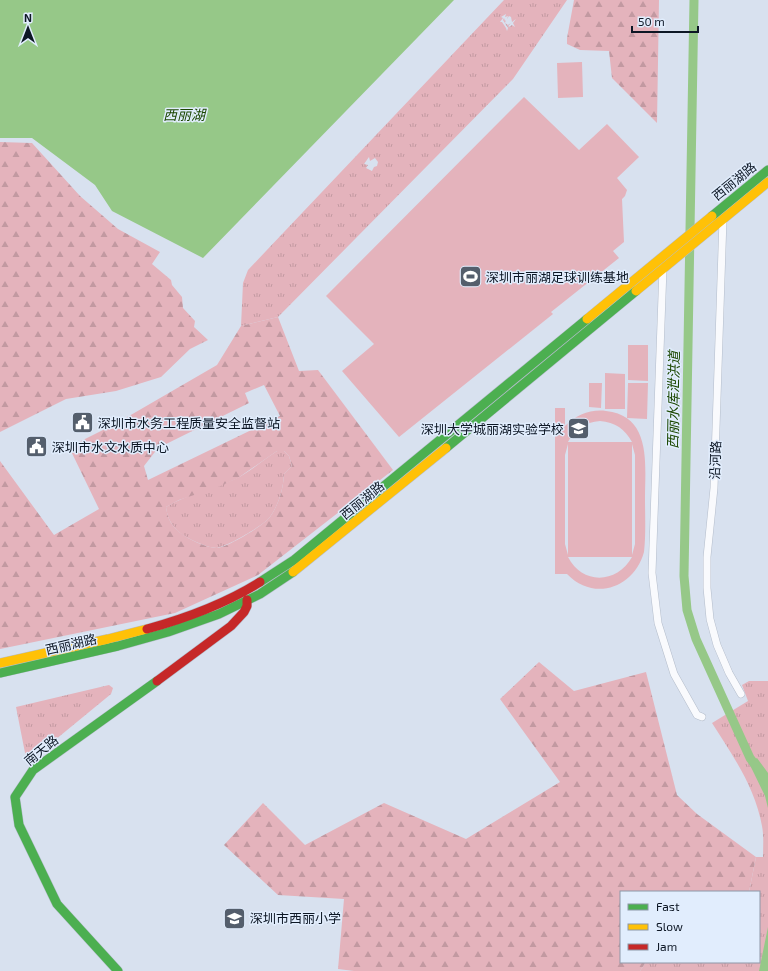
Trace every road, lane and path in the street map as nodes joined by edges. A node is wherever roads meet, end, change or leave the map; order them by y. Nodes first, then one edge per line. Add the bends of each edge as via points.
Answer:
1 (768, 170) edge
2 (768, 182) edge
3 (720, 215) junction
4 (685, 244) junction
5 (664, 268) junction
6 (247, 600) junction
7 (0, 663) edge
8 (0, 673) edge
9 (741, 694) dead end
10 (702, 717) dead end
11 (118, 971) edge

1 - 3 main road, 西丽湖路
2 - 3 main road, 西丽湖路
3 - 4 main road
3 - 9 street, 沿河路 via 714,488 707,557 707,588 710,619 717,645
4 - 5 main road, 西丽湖路
4 - 7 main road, 西丽湖路 via 300,554 255,586 213,606 165,624
5 - 6 main road, 西丽湖路 via 301,567
5 - 10 street via 652,573 658,623 674,674 697,716
6 - 8 main road, 西丽湖路 via 219,614 168,632
6 - 11 main road, 南天路 via 244,612 231,626 33,770 15,798 19,825 57,904

